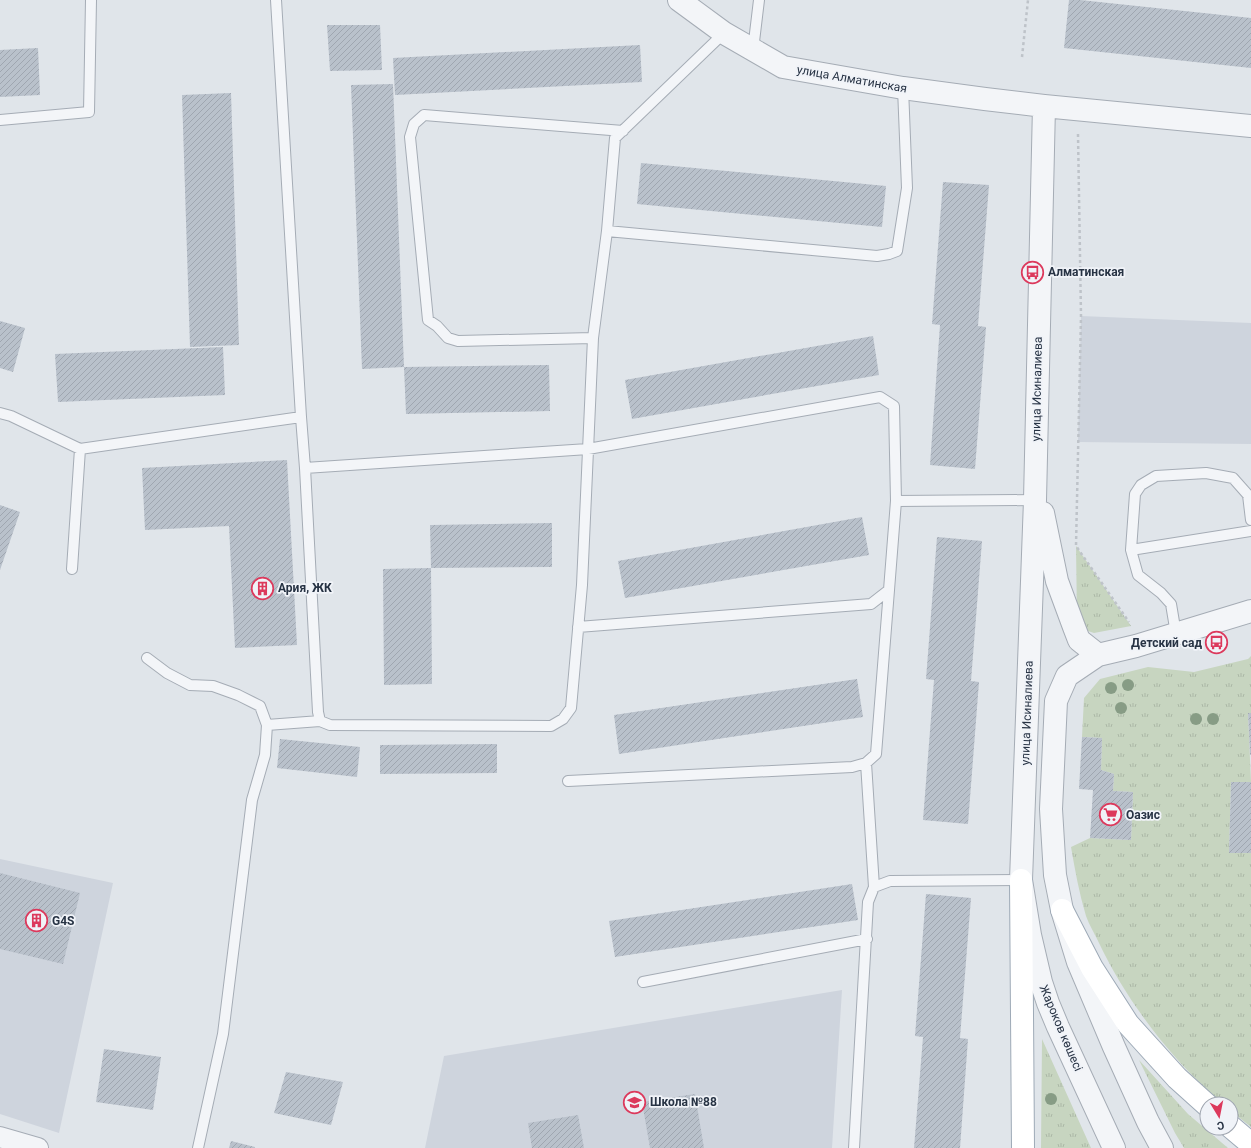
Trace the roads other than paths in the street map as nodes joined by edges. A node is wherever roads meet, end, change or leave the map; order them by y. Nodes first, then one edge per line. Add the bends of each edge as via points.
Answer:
1 (91, 0) edge
2 (276, 0) edge
3 (679, 0) edge
4 (759, 0) edge
5 (724, 33) junction
6 (753, 50) junction
7 (903, 88) junction
8 (1044, 106) junction
9 (0, 120) edge
10 (1251, 126) edge
11 (623, 131) junction
12 (606, 231) junction
13 (593, 338) junction
14 (0, 413) edge
15 (301, 417) junction
16 (80, 449) junction
17 (588, 449) junction
18 (305, 468) junction
19 (1035, 490) junction
20 (896, 501) junction
21 (1251, 520) edge
22 (1251, 531) edge
23 (1131, 550) junction
24 (72, 569) dead end
25 (889, 590) junction
26 (1251, 611) edge
27 (578, 627) junction
28 (1176, 634) junction
29 (1098, 655) junction
30 (147, 658) dead end
31 (320, 721) junction
32 (268, 725) junction
33 (866, 763) junction
34 (568, 781) dead end
35 (1021, 880) junction
36 (874, 887) junction
37 (1062, 910) junction
38 (866, 938) junction
39 (643, 982) dead end
40 (1199, 1098) edge
41 (1239, 1134) edge
42 (0, 1137) edge
43 (1251, 1144) edge
44 (38, 1148) edge
45 (198, 1148) edge
46 (854, 1148) edge
47 (1023, 1148) edge
48 (1114, 1148) edge
49 (1162, 1148) edge

1 - 9 lane via 89,112
2 - 15 lane
3 - 5 street, улица Алматинская
4 - 6 lane
5 - 6 street, улица Алматинская
5 - 11 lane
6 - 7 street, улица Алматинская via 783,67
7 - 8 street, улица Алматинская
7 - 12 lane via 907,188 897,251 877,256
8 - 10 street
8 - 19 street, улица Исиналиева
11 - 12 lane via 615,138
11 - 13 lane via 424,115 414,124 410,137 428,320 448,338 458,341
12 - 13 lane
13 - 17 lane
14 - 16 lane
15 - 16 lane
15 - 18 lane
16 - 24 lane
17 - 18 lane
17 - 20 lane via 880,397 894,406
17 - 27 lane
18 - 31 lane
19 - 20 lane
19 - 29 street via 1039,495 1057,581 1079,640
19 - 35 street, улица Исиналиева
20 - 25 lane
21 - 23 lane via 1248,495 1233,478 1206,473 1156,476 1141,485 1135,494
22 - 23 lane
23 - 28 lane via 1138,575 1171,604
25 - 27 lane via 870,604
25 - 33 lane via 876,754
26 - 28 street
27 - 31 lane via 571,708 563,719 551,726 330,725
28 - 29 street
29 - 37 street via 1067,676 1056,701 1051,809 1055,875
30 - 32 lane via 167,673 190,685 213,686 260,706
31 - 32 lane
32 - 45 lane via 265,755 252,800 223,1034
33 - 34 lane via 852,767
33 - 36 lane
35 - 36 lane via 890,881
35 - 47 main road
35 - 48 street, Жароков көшесі via 1030,935 1048,1003
36 - 38 lane via 868,902
37 - 40 main road via 1092,968 1128,1024 1177,1078
37 - 49 street via 1078,962 1148,1122
38 - 39 lane
38 - 46 lane
41 - 43 main road
42 - 44 street

